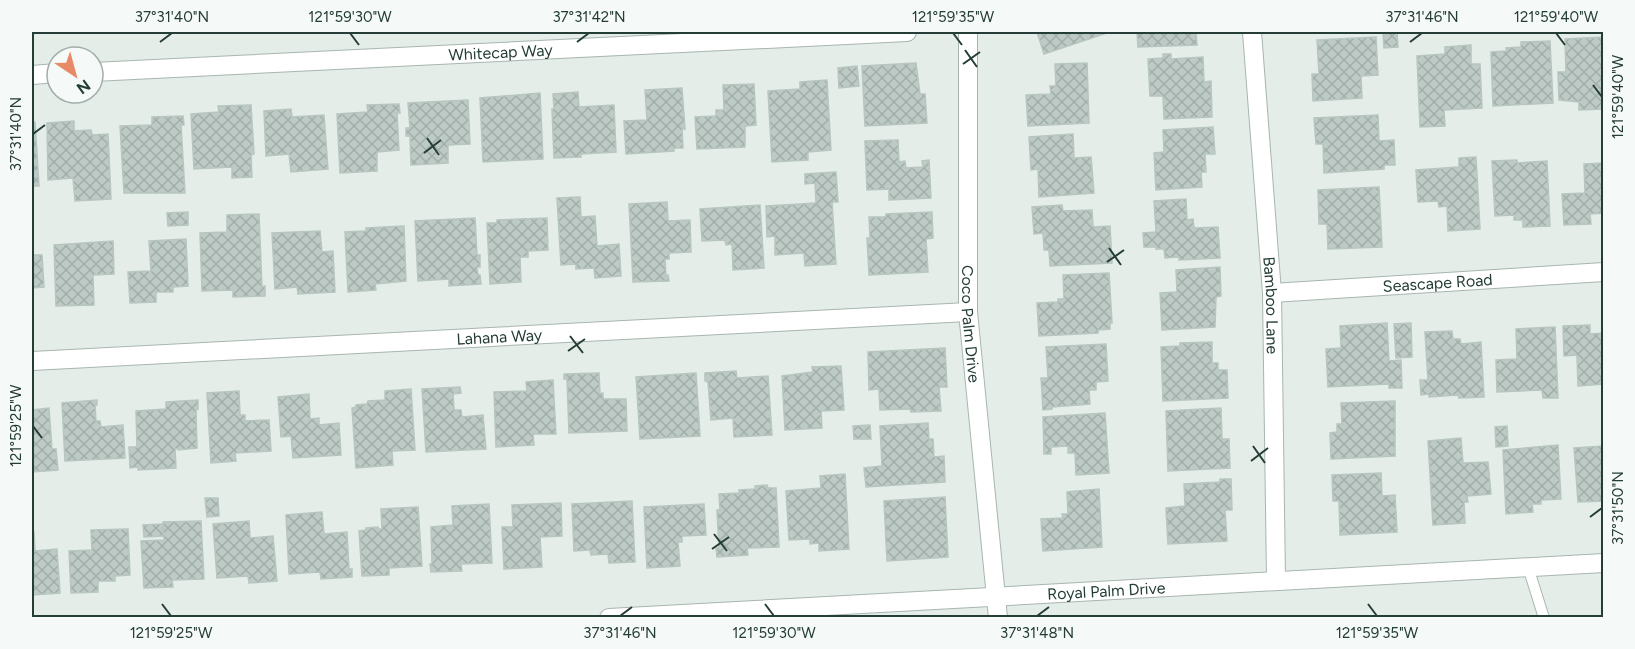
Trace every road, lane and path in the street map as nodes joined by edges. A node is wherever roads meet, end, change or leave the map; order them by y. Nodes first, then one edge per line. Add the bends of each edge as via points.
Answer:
1 (907, 32) edge
2 (968, 32) edge
3 (1252, 32) edge
4 (105, 71) edge
5 (1604, 272) edge
6 (1272, 293) junction
7 (968, 312) junction
8 (32, 361) edge
9 (1604, 562) edge
10 (1527, 567) junction
11 (1276, 580) junction
12 (997, 597) junction
13 (609, 618) edge
14 (998, 618) edge
15 (1544, 618) edge

1 - 4 street, Whitecap Way
2 - 7 street, Coco Palm Drive
3 - 6 street, Bamboo Lane
5 - 6 street, Seascape Road
6 - 11 street, Bamboo Lane
7 - 8 street, Lahana Way
7 - 12 street, Coco Palm Drive
9 - 10 street, Royal Palm Drive
10 - 11 street, Royal Palm Drive
10 - 15 lane
11 - 12 street, Royal Palm Drive
12 - 13 street, Royal Palm Drive
12 - 14 street, Coco Palm Drive

